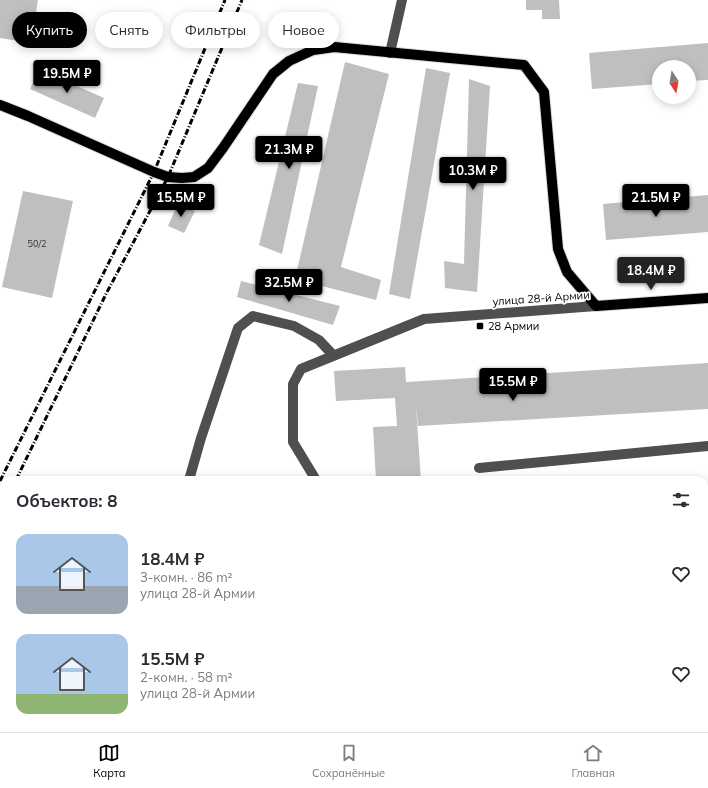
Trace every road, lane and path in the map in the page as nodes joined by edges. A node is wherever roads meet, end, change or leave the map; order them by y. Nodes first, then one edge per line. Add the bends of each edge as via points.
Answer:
1 (402, 0) edge
2 (390, 53) junction
3 (0, 105) edge
4 (708, 298) edge
5 (596, 306) junction
6 (333, 355) junction
7 (708, 446) edge
8 (479, 468) dead end
9 (190, 476) edge
10 (314, 476) edge

1 - 2 street
2 - 3 main road via 334,47 313,50 289,61 273,74 208,168 194,177 168,177 154,172
2 - 5 main road via 524,65 544,92 558,248 567,272
4 - 5 main road, улица 28-й Армии
5 - 6 street, улица 28-й Армии via 424,319
6 - 9 street via 319,340 294,326 253,316 238,328
6 - 10 street, улица 28-й Армии via 301,369 293,384 293,442
7 - 8 street

